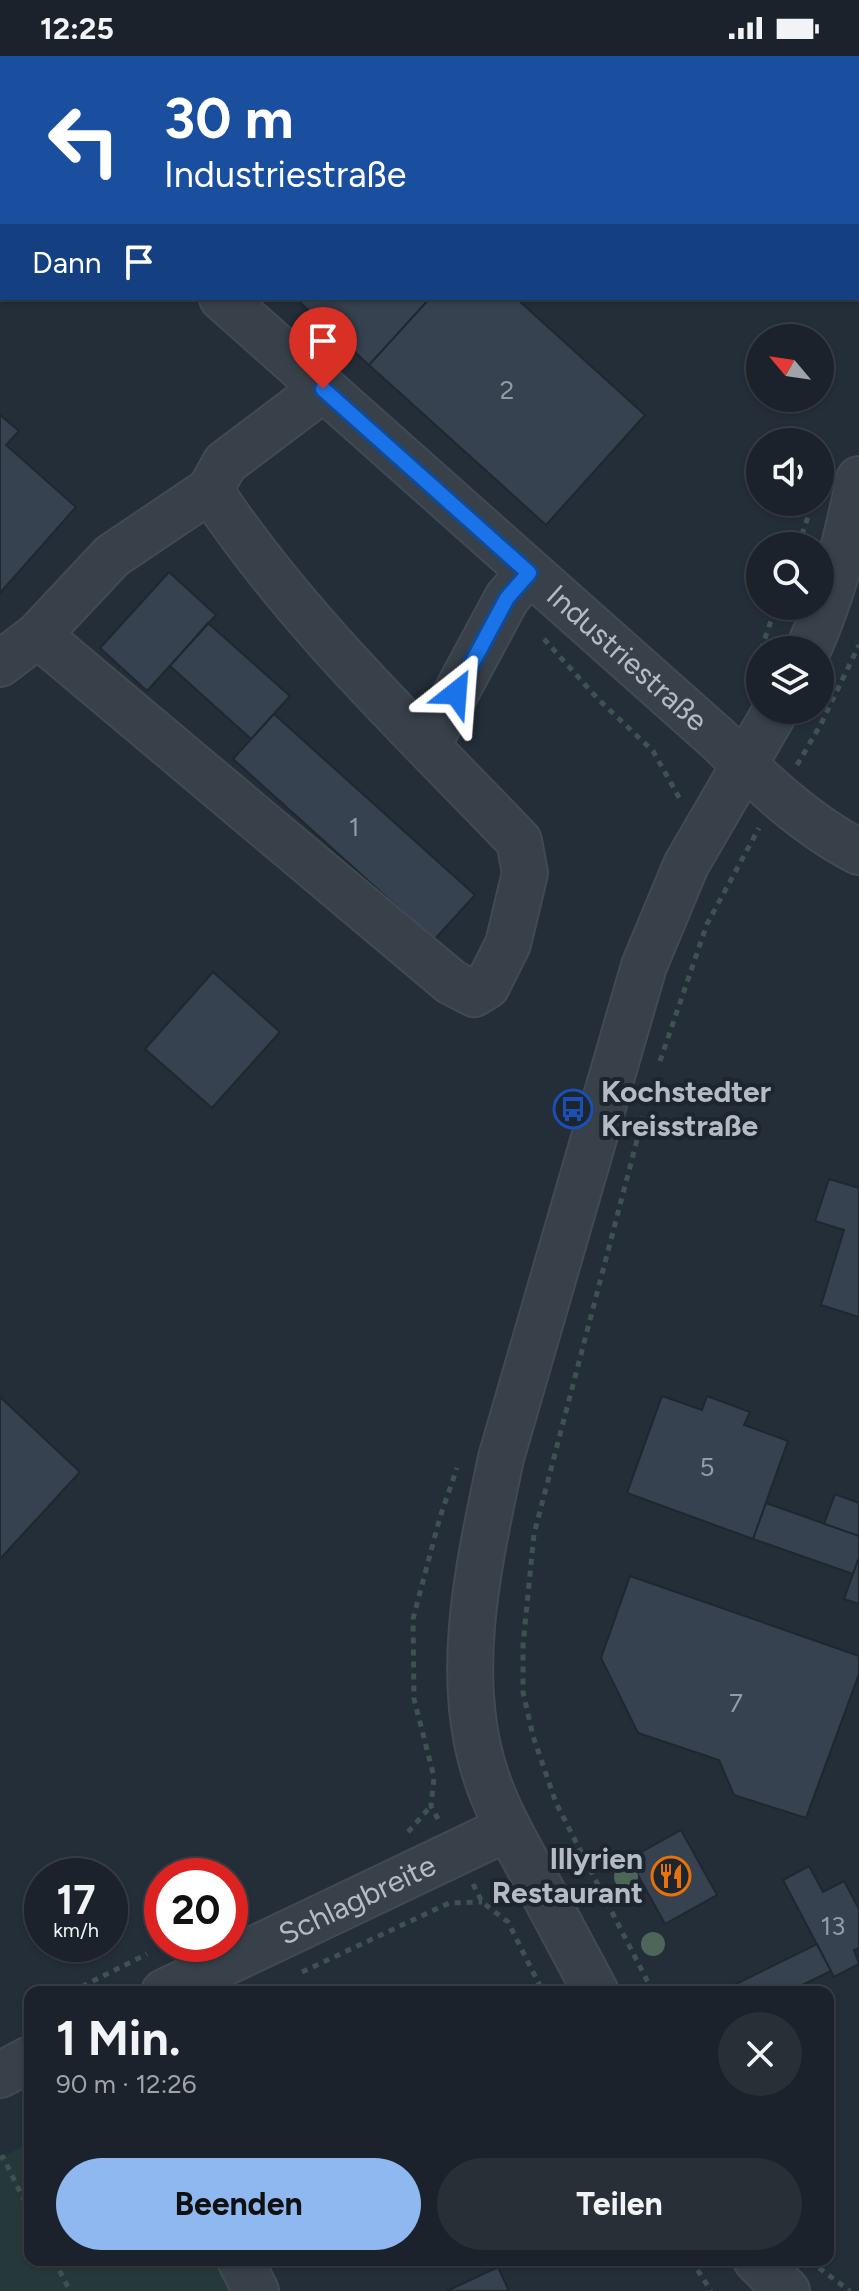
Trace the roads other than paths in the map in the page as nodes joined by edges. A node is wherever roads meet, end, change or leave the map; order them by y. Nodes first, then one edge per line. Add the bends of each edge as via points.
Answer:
1 (224, 300) edge
2 (323, 389) junction
3 (859, 479) edge
4 (210, 490) junction
5 (518, 586) junction
6 (38, 635) junction
7 (813, 636) edge
8 (0, 664) edge
9 (768, 724) edge
10 (428, 745) junction
11 (744, 765) junction
12 (859, 852) edge
13 (508, 1828) junction
14 (160, 1971) edge
15 (593, 1986) edge
16 (24, 2062) edge
17 (0, 2075) edge
18 (243, 2266) edge
19 (762, 2266) edge
20 (256, 2291) edge
21 (787, 2291) edge

1 - 2 street, Industriestraße
2 - 4 street via 225,463
2 - 5 street, Industriestraße
3 - 7 street via 845,547
4 - 6 street via 112,556
4 - 10 street via 328,640
5 - 10 street
5 - 11 street, Industriestraße
6 - 8 street
6 - 10 street via 451,982 474,994 487,986 508,944 525,873 519,841
9 - 11 street
11 - 12 street, Industriestraße via 778,796
11 - 13 street via 686,865 644,966 501,1458 473,1619 471,1685 486,1776
13 - 14 street, Schlagbreite
13 - 15 street
16 - 17 street
18 - 20 street
19 - 21 street

